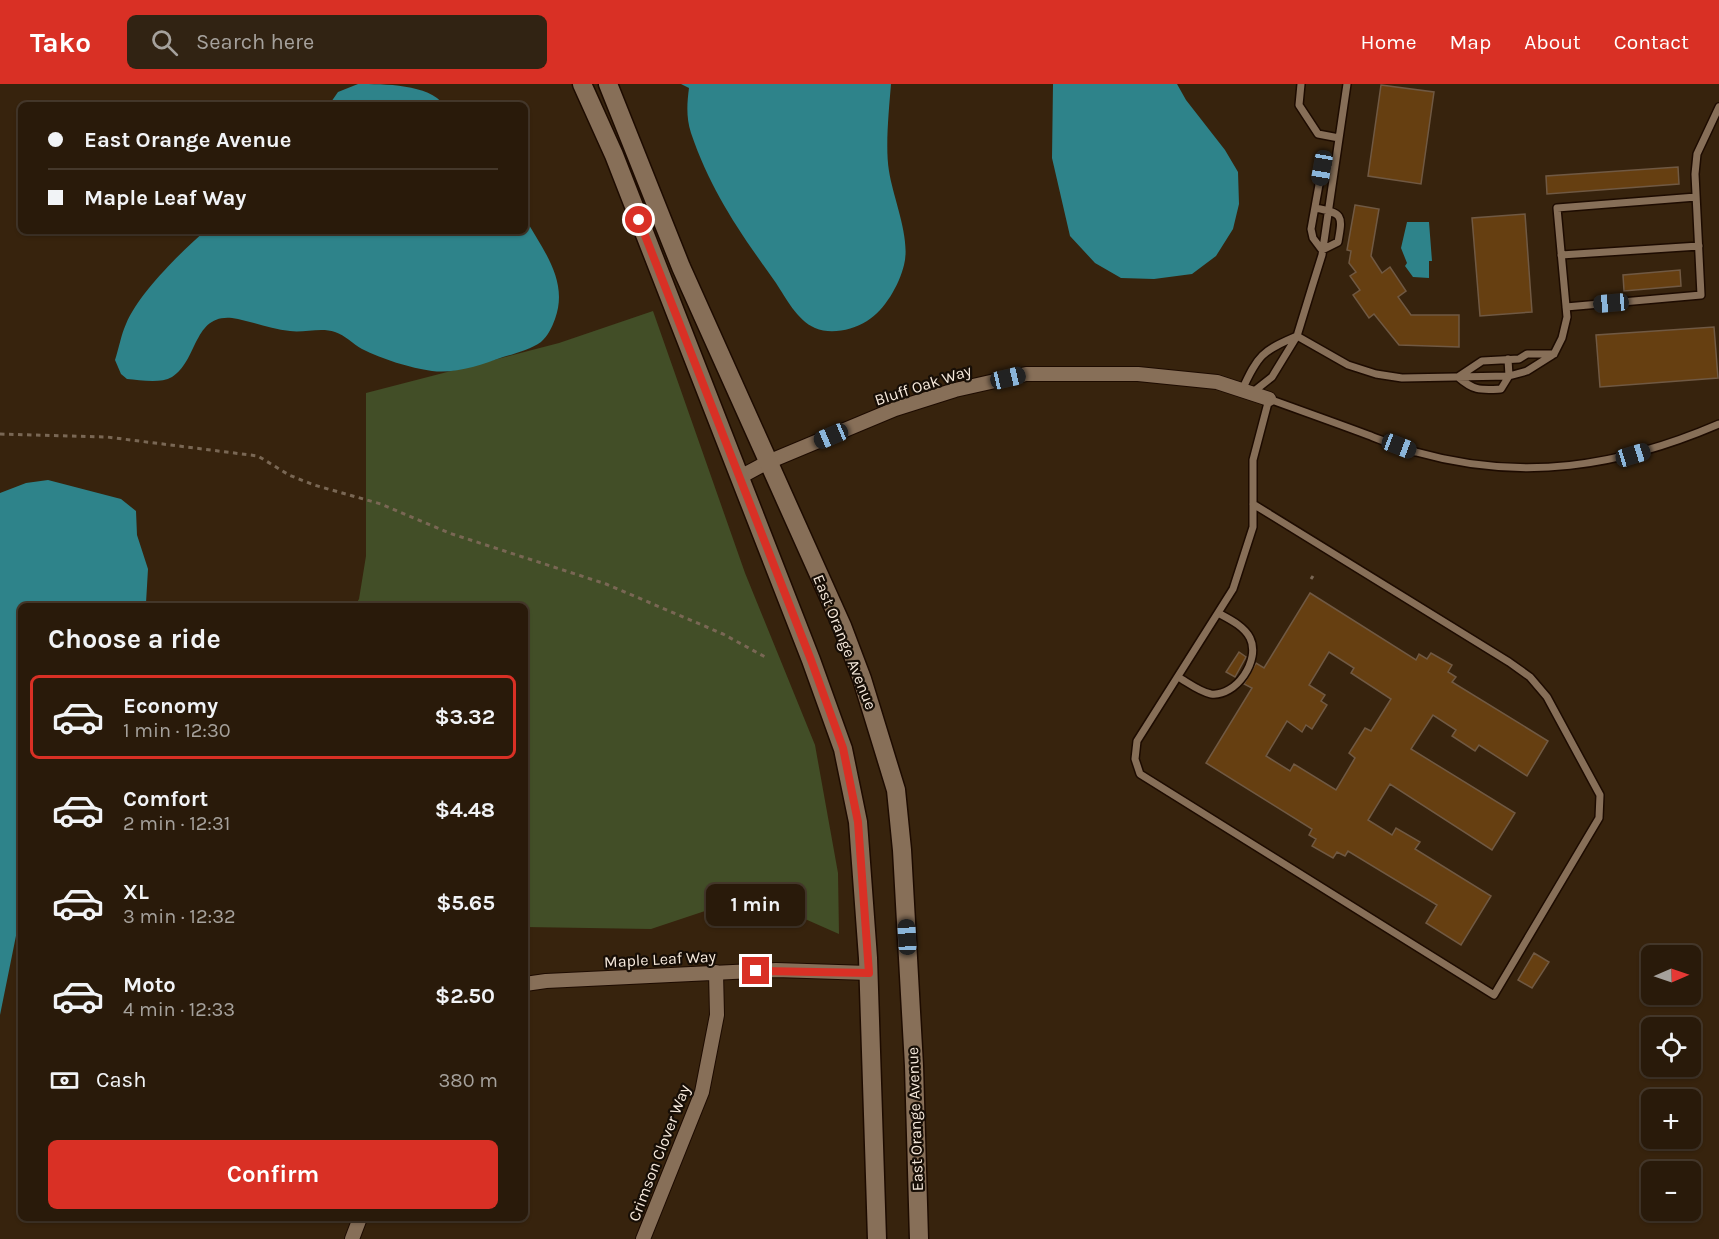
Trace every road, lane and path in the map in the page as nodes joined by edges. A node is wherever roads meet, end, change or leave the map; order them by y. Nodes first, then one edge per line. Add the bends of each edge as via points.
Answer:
1 (582, 84) edge
2 (608, 84) edge
3 (1301, 84) edge
4 (1347, 84) edge
5 (1719, 107) edge
6 (1339, 138) junction
7 (1334, 170) junction
8 (1696, 197) junction
9 (1315, 207) junction
10 (1328, 210) junction
11 (1698, 246) junction
12 (1323, 250) junction
13 (1562, 255) junction
14 (1566, 307) junction
15 (1297, 336) junction
16 (1554, 354) junction
17 (1508, 359) junction
18 (1509, 376) junction
19 (1458, 377) junction
20 (1246, 392) junction
21 (1269, 399) junction
22 (1719, 424) edge
23 (0, 434) edge
24 (768, 462) junction
25 (740, 477) junction
26 (1253, 504) junction
27 (1218, 612) junction
28 (767, 658) dead end
29 (1178, 677) junction
30 (716, 972) junction
31 (869, 973) junction
32 (528, 984) edge
33 (359, 1221) edge
34 (352, 1239) edge
35 (643, 1239) edge
36 (877, 1239) edge
37 (919, 1239) edge

1 - 25 street
2 - 24 street, East Orange Avenue via 681,267
3 - 6 lane via 1299,105 1318,134
4 - 6 lane
5 - 8 lane via 1697,154
6 - 7 lane
7 - 9 lane via 1322,168
7 - 10 lane
8 - 11 lane
8 - 13 lane via 1557,208
9 - 10 lane
9 - 12 lane via 1311,229
10 - 12 lane
10 - 12 lane via 1342,221 1338,242
11 - 13 lane
11 - 14 lane via 1701,295
12 - 15 lane
13 - 14 lane
14 - 16 lane via 1562,338
15 - 19 lane via 1348,365 1376,374 1402,378
15 - 20 lane via 1272,378
15 - 20 lane via 1263,353 1254,364
16 - 17 lane
16 - 18 lane via 1539,365
17 - 18 lane
17 - 19 lane via 1482,361
18 - 19 lane
18 - 19 lane via 1501,389 1480,390
20 - 21 street, Bluff Oak Way
20 - 24 street, Bluff Oak Way via 1217,382 1138,374 1026,374 895,409
21 - 22 lane via 1415,452 1477,466 1534,469 1583,465 1683,440
21 - 26 lane via 1253,460
23 - 28 path via 107,437 258,456 314,485 381,504 449,533 606,585 723,634
24 - 25 street, Bluff Oak Way
24 - 37 street, East Orange Avenue via 842,626 896,790 914,1066
25 - 31 street via 843,748 858,822
26 - 27 lane via 1253,527 1245,553 1233,589
26 - 29 lane via 1530,677 1547,697 1600,795 1599,818 1494,995 1140,774 1135,759 1137,741
27 - 29 lane
27 - 29 lane via 1243,628 1251,639 1247,671 1234,686 1210,694
30 - 31 street, Maple Leaf Way
30 - 32 street, Maple Leaf Way
30 - 35 street, Crimson Clover Way via 717,1015 702,1092
31 - 36 street
33 - 34 street

